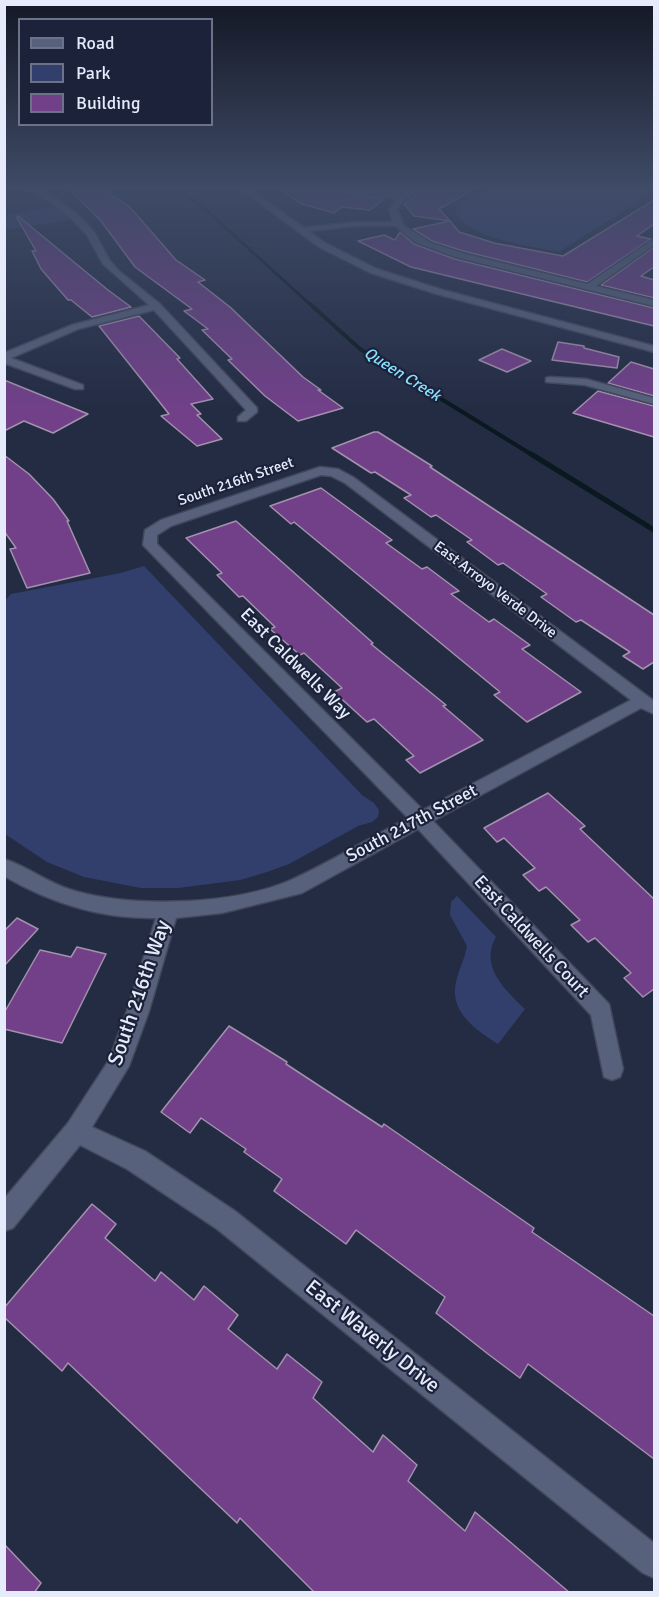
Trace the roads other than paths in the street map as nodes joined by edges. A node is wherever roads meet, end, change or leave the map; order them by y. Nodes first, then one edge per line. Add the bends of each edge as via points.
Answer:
1 (108, 262) edge
2 (354, 262) edge
3 (492, 262) edge
4 (627, 262) edge
5 (590, 287) junction
6 (654, 303) edge
7 (157, 306) junction
8 (654, 349) edge
9 (4, 358) edge
10 (550, 380) dead end
11 (79, 387) dead end
12 (654, 401) edge
13 (242, 419) dead end
14 (334, 472) joint
15 (150, 533) joint
16 (649, 705) edge
17 (420, 819) junction
18 (4, 866) edge
19 (168, 911) junction
20 (612, 1070) dead end
21 (76, 1131) junction
22 (4, 1219) edge
23 (654, 1562) edge

1 - 7 street
2 - 8 street via 404,282
3 - 5 street
4 - 5 street
5 - 6 street
7 - 9 street via 75,327
7 - 13 street via 253,410
9 - 11 street
10 - 12 street via 586,382
14 - 15 street, South 216th Street via 320,471 166,523
14 - 16 street, East Arroyo Verde Drive
15 - 17 street, East Caldwells Way via 150,545
16 - 17 street, South 217th Street
17 - 19 street, South 217th Street via 295,887 260,899
17 - 20 street, East Caldwells Court via 602,1011
18 - 19 street via 25,881 81,900 111,907
19 - 21 street, South 216th Way via 118,1066
21 - 22 street, South 216th Way
21 - 23 street, East Waverly Drive via 136,1160 226,1220

